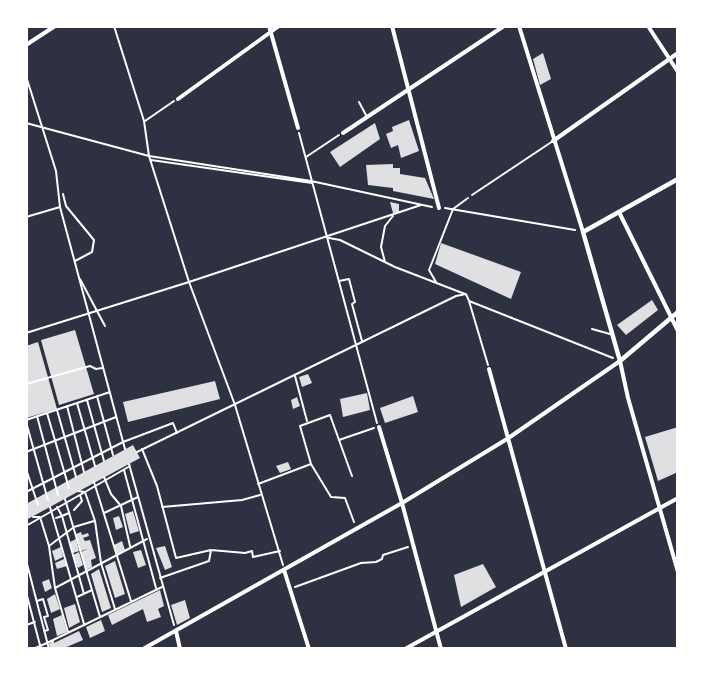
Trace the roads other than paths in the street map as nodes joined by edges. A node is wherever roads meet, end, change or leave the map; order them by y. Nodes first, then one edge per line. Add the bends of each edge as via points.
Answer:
1 (55, 26) edge
2 (269, 26) edge
3 (279, 26) edge
4 (392, 26) edge
5 (504, 26) edge
6 (519, 26) edge
7 (648, 26) edge
8 (271, 32) junction
9 (26, 45) edge
10 (678, 53) edge
11 (670, 59) junction
12 (678, 72) edge
13 (410, 90) junction
14 (178, 98) road end
15 (359, 102) dead end
16 (368, 117) junction
17 (298, 128) road end
18 (343, 133) road end
19 (553, 141) junction
20 (678, 180) edge
21 (472, 195) road end
22 (439, 208) road end
23 (619, 212) junction
24 (583, 232) junction
25 (678, 312) edge
26 (671, 317) junction
27 (592, 329) dead end
28 (678, 331) edge
29 (612, 335) junction
30 (620, 361) junction
31 (489, 369) road end
32 (379, 427) road end
33 (507, 438) junction
34 (678, 498) edge
35 (402, 504) junction
36 (658, 508) junction
37 (284, 570) junction
38 (545, 571) junction
39 (678, 572) edge
40 (176, 631) junction
41 (436, 632) junction
42 (143, 649) edge
43 (180, 649) edge
44 (309, 649) edge
45 (405, 649) edge
46 (441, 649) edge
47 (566, 649) edge

1 - 9 street
2 - 8 street
3 - 8 street
4 - 13 street
5 - 13 street
6 - 19 street
7 - 11 street
8 - 14 street
8 - 17 street
10 - 11 street
11 - 12 street
11 - 19 street
13 - 16 street
13 - 22 street
15 - 16 lane
16 - 18 street
19 - 21 lane
19 - 24 street
20 - 23 street
23 - 24 street
23 - 26 street
24 - 29 street
25 - 26 street
26 - 28 street
26 - 30 street
27 - 29 lane
29 - 30 street
30 - 33 street
30 - 36 street
31 - 33 street
32 - 35 street
33 - 35 street
33 - 38 street
34 - 36 street
35 - 37 street
35 - 41 street
36 - 38 street
36 - 39 street
37 - 40 street
37 - 44 street
38 - 41 street
38 - 47 street
40 - 42 street
40 - 43 street
41 - 45 street
41 - 46 street

